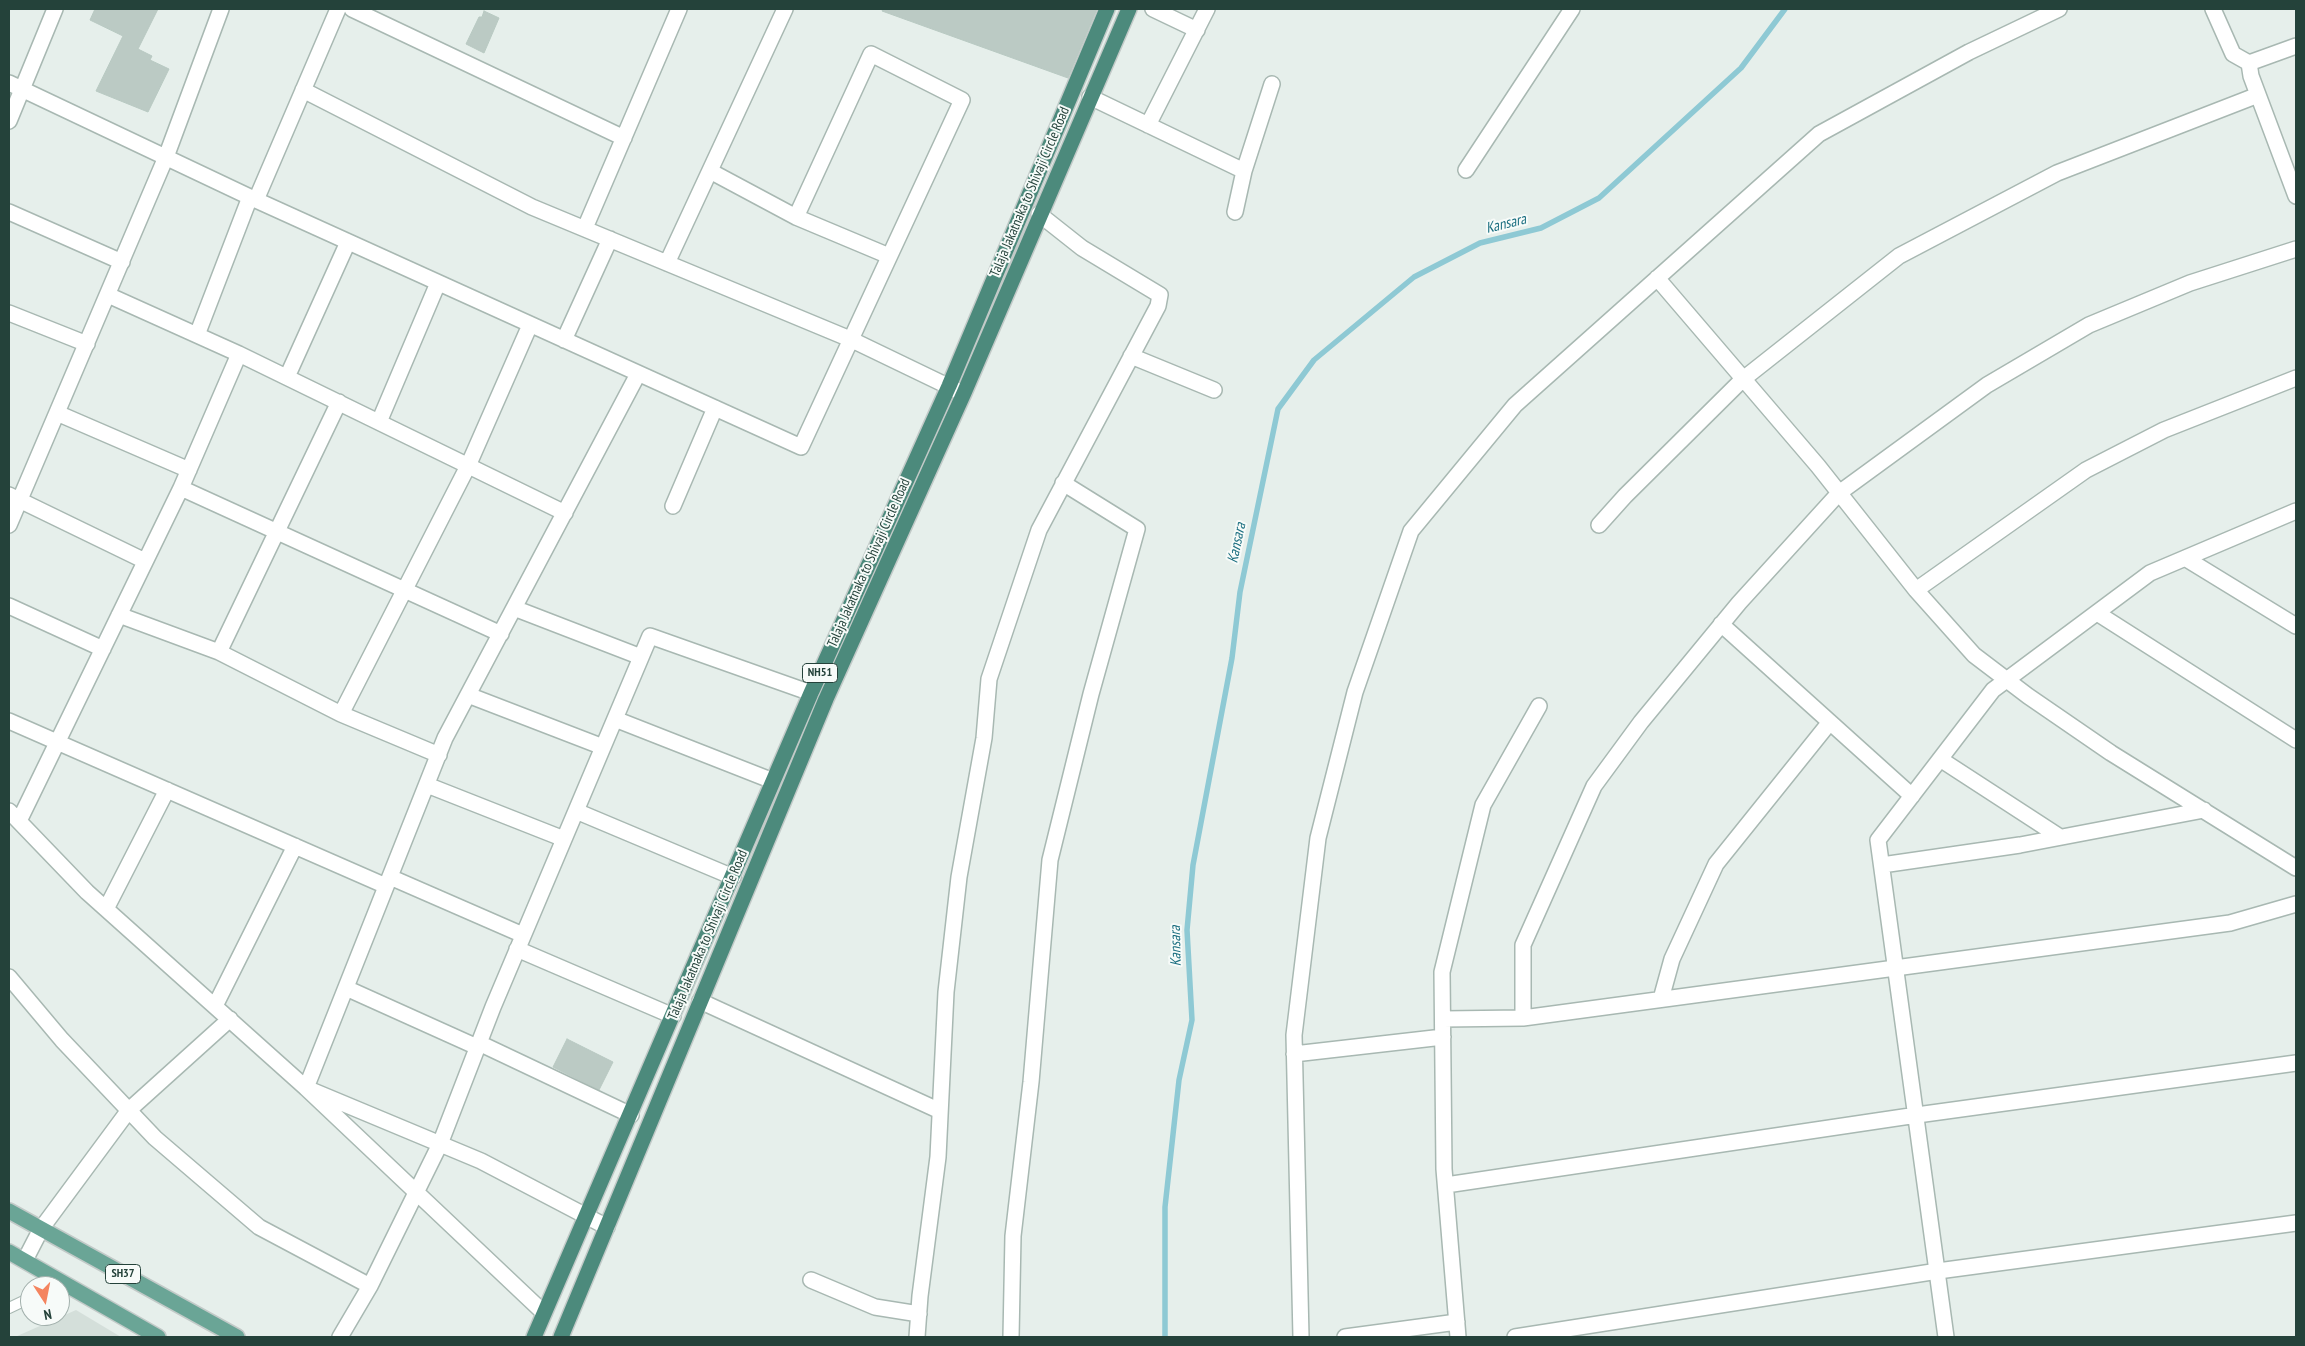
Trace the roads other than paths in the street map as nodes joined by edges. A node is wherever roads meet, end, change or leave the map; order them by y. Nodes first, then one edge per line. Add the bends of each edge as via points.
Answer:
1 (55, 9) edge
2 (221, 9) edge
3 (338, 9) edge
4 (352, 9) edge
5 (679, 9) edge
6 (785, 9) edge
7 (1107, 9) edge
8 (1129, 9) edge
9 (1152, 9) edge
10 (1208, 9) edge
11 (1572, 9) edge
12 (2059, 9) edge
13 (2214, 9) edge
14 (1197, 30) junction
15 (2296, 46) edge
16 (2249, 63) junction
17 (9, 83) edge
18 (1272, 84) dead end
19 (23, 89) junction
20 (304, 90) junction
21 (2258, 95) junction
22 (1090, 97) junction
23 (9, 121) edge
24 (1148, 125) junction
25 (624, 138) junction
26 (166, 158) junction
27 (1466, 170) dead end
28 (710, 171) junction
29 (1244, 171) junction
30 (2296, 196) edge
31 (253, 199) junction
32 (9, 212) edge
33 (1235, 212) dead end
34 (1039, 214) junction
35 (796, 217) junction
36 (585, 228) junction
37 (610, 239) junction
38 (348, 242) junction
39 (2296, 249) edge
40 (889, 256) junction
41 (122, 262) junction
42 (667, 263) junction
43 (1657, 278) junction
44 (438, 283) junction
45 (108, 295) junction
46 (9, 313) edge
47 (530, 325) junction
48 (197, 335) junction
49 (850, 339) junction
50 (564, 340) junction
51 (87, 344) junction
52 (239, 354) junction
53 (1131, 356) junction
54 (638, 374) junction
55 (287, 377) junction
56 (2296, 378) edge
57 (1742, 380) junction
58 (949, 386) junction
59 (1214, 390) dead end
60 (964, 393) junction
61 (339, 402) junction
62 (715, 408) junction
63 (57, 413) junction
64 (379, 422) junction
65 (468, 466) junction
66 (189, 470) junction
67 (1064, 483) junction
68 (181, 488) junction
69 (1839, 493) junction
70 (14, 498) edge
71 (674, 506) dead end
72 (2296, 511) edge
73 (565, 513) junction
74 (9, 525) edge
75 (1599, 525) dead end
76 (277, 532) junction
77 (2185, 558) junction
78 (145, 562) junction
79 (404, 590) junction
80 (1916, 590) junction
81 (9, 606) edge
82 (514, 608) junction
83 (2097, 613) junction
84 (119, 615) junction
85 (1721, 624) junction
86 (2296, 626) edge
87 (500, 634) junction
88 (102, 649) junction
89 (219, 652) junction
90 (641, 657) junction
91 (2007, 680) junction
92 (811, 693) junction
93 (468, 695) junction
94 (1538, 706) dead end
95 (341, 714) junction
96 (615, 719) junction
97 (9, 721) edge
98 (1830, 722) junction
99 (2296, 740) edge
100 (58, 742) junction
101 (603, 747) junction
102 (438, 755) junction
103 (1940, 759) junction
104 (773, 781) junction
105 (426, 785) junction
106 (167, 790) junction
107 (1912, 796) junction
108 (576, 810) junction
109 (2204, 810) junction
110 (14, 816) edge
111 (2060, 837) junction
112 (564, 839) junction
113 (296, 846) junction
114 (1882, 865) junction
115 (2296, 868) edge
116 (733, 877) junction
117 (388, 882) junction
118 (2296, 904) edge
119 (106, 909) junction
120 (520, 942) junction
121 (1896, 967) junction
122 (9, 977) edge
123 (346, 988) junction
124 (1660, 999) junction
125 (700, 1001) junction
126 (215, 1006) junction
127 (673, 1016) junction
128 (1522, 1018) junction
129 (230, 1019) junction
130 (1443, 1019) junction
131 (1443, 1037) junction
132 (478, 1045) junction
133 (1294, 1054) junction
134 (2296, 1063) edge
135 (306, 1088) junction
136 (129, 1110) junction
137 (940, 1111) junction
138 (631, 1115) junction
139 (1917, 1115) junction
140 (440, 1144) junction
141 (1446, 1185) junction
142 (416, 1193) junction
143 (9, 1211) edge
144 (587, 1217) junction
145 (2296, 1223) edge
146 (607, 1227) junction
147 (41, 1229) junction
148 (9, 1252) edge
149 (25, 1260) junction
150 (1938, 1271) junction
151 (48, 1276) edge
152 (811, 1280) dead end
153 (370, 1286) junction
154 (70, 1289) edge
155 (544, 1313) junction
156 (919, 1314) junction
157 (1457, 1322) junction
158 (158, 1337) edge
159 (237, 1337) edge
160 (340, 1337) edge
161 (534, 1337) edge
162 (561, 1337) edge
163 (917, 1337) edge
164 (1011, 1337) edge
165 (1301, 1337) edge
166 (1345, 1337) edge
167 (1458, 1337) edge
168 (1519, 1337) edge
169 (1946, 1337) edge

1 - 19 street
2 - 26 street
3 - 20 street
4 - 25 street
5 - 25 street
6 - 28 street
7 - 58 highway, Talaja Jakatnaka to Shivaji Circle Road / NH51
8 - 22 highway, Talaja Jakatnaka to Shivaji Circle Road / NH51
9 - 14 street
10 - 14 street
11 - 27 street
12 - 43 street via 1968,52 1819,134
13 - 16 street via 2233,54
14 - 24 street
15 - 16 street
16 - 21 street
17 - 19 street
18 - 29 street
19 - 23 street
19 - 26 street
20 - 31 street
20 - 36 street via 532,207
21 - 30 street
21 - 57 street via 2057,173 1899,256
22 - 24 street
22 - 34 highway, Talaja Jakatnaka to Shivaji Circle Road / NH51
24 - 29 street
25 - 36 street
26 - 31 street
26 - 41 street
28 - 35 street
28 - 42 street
29 - 33 street
31 - 38 street
31 - 48 street
32 - 41 street
34 - 53 street via 1082,248 1160,295 1158,306
34 - 60 highway, Talaja Jakatnaka to Shivaji Circle Road / NH51
35 - 40 street
35 - 40 street via 871,54 962,100
36 - 37 street
37 - 42 street
37 - 50 street
38 - 44 street
38 - 55 street
39 - 69 street via 2190,283 2089,325 1987,385
40 - 49 street
41 - 45 street
42 - 49 street
43 - 57 street
43 - 133 street via 1515,405 1411,531 1354,692 1318,838
44 - 47 street
44 - 64 street
45 - 48 street
45 - 51 street
46 - 51 street
47 - 50 street
47 - 65 street
48 - 52 street
49 - 58 street
49 - 62 street via 801,447
50 - 54 street
51 - 63 street
52 - 55 street
52 - 66 street
53 - 59 street
53 - 67 street
54 - 62 street
54 - 73 street
55 - 61 street
56 - 80 street via 2164,430 2086,470
57 - 69 street
57 - 75 street
58 - 60 street
58 - 92 highway, Talaja Jakatnaka to Shivaji Circle Road / NH51
60 - 125 highway, Talaja Jakatnaka to Shivaji Circle Road / NH51 via 826,699
61 - 64 street
61 - 76 street
62 - 71 street
63 - 66 street
63 - 70 street
64 - 65 street
65 - 73 street
65 - 79 street
66 - 68 street
67 - 137 street via 1039,530 989,679 984,738 956,906 946,992
67 - 164 street via 1138,529 1050,860 1031,1082 1013,1236
68 - 76 street
68 - 78 street
69 - 80 street
69 - 85 street
70 - 74 street
70 - 78 street
72 - 77 street
73 - 82 street
76 - 79 street
76 - 89 street
77 - 83 street via 2150,573
77 - 86 street
78 - 84 street
79 - 87 street
79 - 95 street
80 - 91 street via 1974,655
81 - 88 street
82 - 87 street
82 - 90 street
83 - 91 street
83 - 99 street
84 - 88 street
84 - 89 street
85 - 98 street
85 - 128 street via 1594,786 1523,945
87 - 93 street
88 - 100 street
89 - 95 street
90 - 92 street via 650,636
90 - 96 street
91 - 103 street via 1993,690
91 - 109 street via 2112,753
92 - 104 highway, Talaja Jakatnaka to Shivaji Circle Road / NH51
93 - 101 street
93 - 102 street
94 - 130 street via 1483,805 1442,972
95 - 102 street
96 - 101 street
96 - 104 street
97 - 100 street
98 - 107 street
98 - 124 street via 1716,864 1672,959
100 - 106 street
100 - 110 street
101 - 108 street
102 - 105 street
103 - 107 street
103 - 111 street
104 - 116 highway, Talaja Jakatnaka to Shivaji Circle Road / NH51
105 - 112 street
105 - 117 street
106 - 113 street
106 - 119 street
107 - 114 street via 1878,840
108 - 112 street
108 - 116 street
109 - 111 street
109 - 115 street
110 - 119 street
111 - 114 street
112 - 120 street
113 - 117 street
113 - 126 street
114 - 121 street
116 - 127 highway, Talaja Jakatnaka to Shivaji Circle Road / NH51
117 - 120 street
117 - 123 street
118 - 121 street via 2230,923
119 - 126 street
120 - 127 street
120 - 132 street
121 - 124 street
121 - 139 street
122 - 136 street via 62,1040
123 - 132 street
123 - 135 street
124 - 128 street
125 - 137 street
125 - 146 highway, Talaja Jakatnaka to Shivaji Circle Road / NH51
126 - 129 street
127 - 138 highway, Talaja Jakatnaka to Shivaji Circle Road / NH51
128 - 130 street
129 - 135 street
129 - 136 street
130 - 131 street
131 - 133 street
131 - 141 street
132 - 138 street
132 - 140 street
133 - 165 street
134 - 139 street
135 - 140 street
135 - 142 street
136 - 147 street
136 - 153 street via 155,1138 259,1227
137 - 156 street via 938,1158
138 - 144 highway, Talaja Jakatnaka to Shivaji Circle Road / NH51
139 - 141 street
139 - 150 street
140 - 142 street
140 - 144 street via 481,1161
141 - 157 street
142 - 153 street
142 - 155 street
143 - 147 main road, SH37
144 - 146 street
144 - 155 highway, Talaja Jakatnaka to Shivaji Circle Road / NH51
145 - 150 street
146 - 162 highway, Talaja Jakatnaka to Shivaji Circle Road / NH51
147 - 149 street
147 - 159 main road, SH37
148 - 149 main road, SH37
149 - 151 main road, SH37
150 - 168 street
150 - 169 street
152 - 156 street via 875,1307
153 - 160 street
154 - 158 main road, SH37
155 - 161 highway, Talaja Jakatnaka to Shivaji Circle Road / NH51
156 - 163 street
157 - 166 street
157 - 167 street

